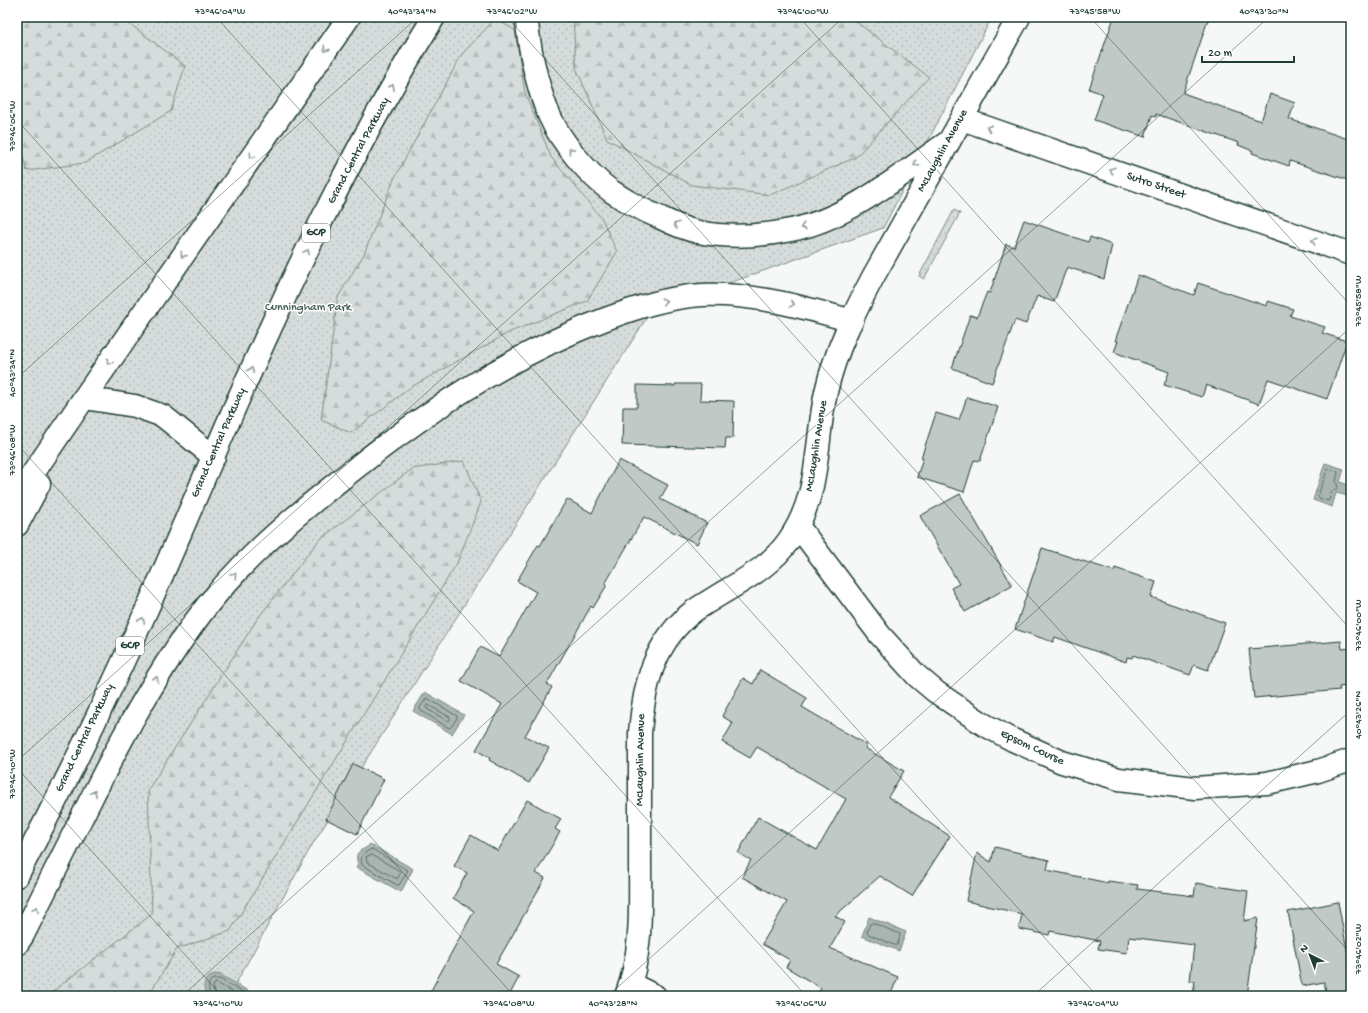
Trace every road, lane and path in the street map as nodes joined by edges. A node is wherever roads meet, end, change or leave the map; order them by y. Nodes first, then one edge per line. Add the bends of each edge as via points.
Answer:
1 (349, 17) edge
2 (434, 17) edge
3 (527, 17) edge
4 (1019, 17) edge
5 (962, 119) junction
6 (948, 142) junction
7 (1351, 254) edge
8 (852, 321) junction
9 (84, 398) junction
10 (214, 457) junction
11 (17, 497) edge
12 (17, 525) edge
13 (798, 526) junction
14 (1351, 760) edge
15 (40, 832) junction
16 (17, 862) edge
17 (17, 876) edge
18 (17, 944) edge
19 (628, 990) edge
20 (655, 996) edge

1 -> 9 main road
10 -> 2 main road, Grand Central Parkway / GCP via 258,354 356,153
6 -> 3 main road via 866,199 818,222 792,230 748,235 698,232 651,214 610,190 567,144 550,117 541,93
4 - 5 main road, McLaughlin Avenue
5 - 6 main road, McLaughlin Avenue
7 -> 5 main road, Sutro Street
6 - 8 main road, McLaughlin Avenue via 873,277
8 - 13 main road, McLaughlin Avenue via 831,372 815,473
18 -> 8 main road via 125,732 195,620 243,565 276,533 388,442 463,391 520,358 589,325 666,300 701,295 732,296 799,305
9 - 10 main road via 135,406 163,416
9 - 11 main road
9 - 12 main road
15 -> 10 main road, Grand Central Parkway / GCP via 146,611
13 - 14 main road, Epsom Course via 880,635 917,676 982,724 1062,762 1119,779 1195,788 1267,783 1318,772
13 - 19 main road, McLaughlin Avenue via 778,554 758,572 700,607 685,620 668,639 653,664 644,700 640,733 640,920 636,961
15 - 16 main road
15 - 17 main road, Grand Central Parkway / GCP
19 - 20 main road

